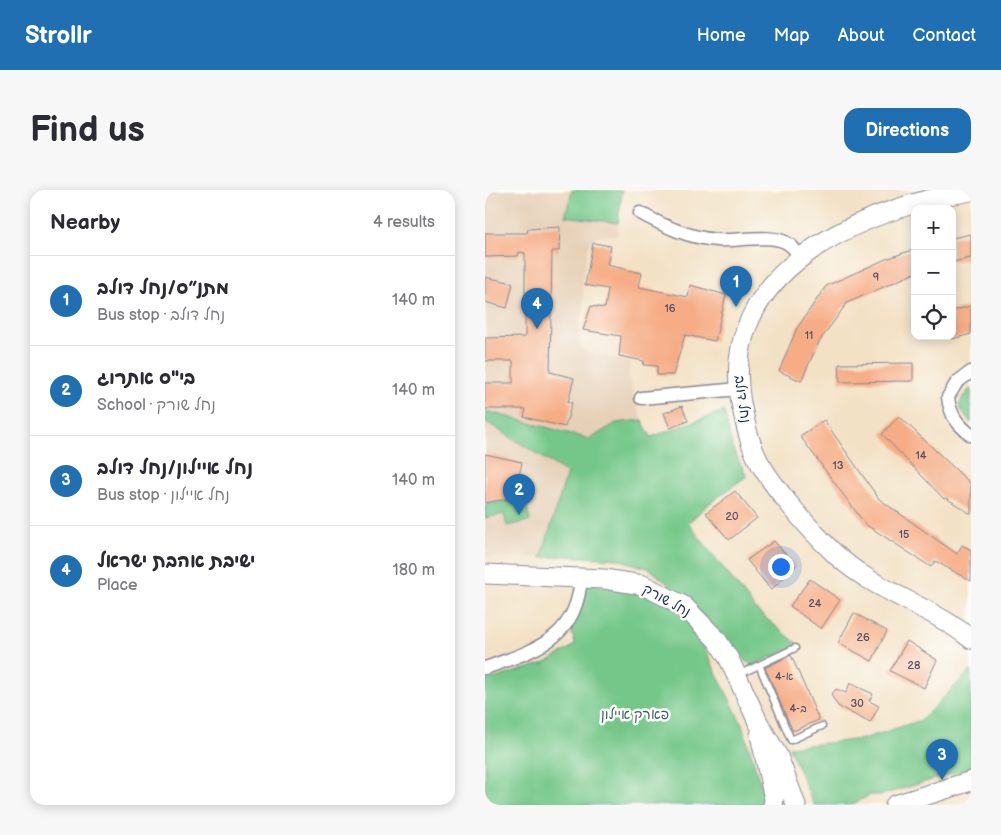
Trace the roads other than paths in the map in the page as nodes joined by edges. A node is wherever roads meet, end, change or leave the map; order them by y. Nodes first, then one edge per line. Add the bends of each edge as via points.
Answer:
1 (971, 191) edge
2 (640, 212) dead end
3 (799, 257) junction
4 (971, 372) edge
5 (739, 389) junction
6 (641, 398) dead end
7 (971, 435) edge
8 (485, 574) edge
9 (581, 576) junction
10 (971, 639) edge
11 (795, 648) dead end
12 (759, 665) junction
13 (485, 668) edge
14 (738, 675) junction
15 (758, 722) junction
16 (821, 726) dead end
17 (971, 781) edge
18 (971, 793) edge
19 (773, 805) edge
20 (796, 805) edge
21 (895, 805) edge
22 (935, 805) edge

1 - 3 street, נחל דולב via 917,204 860,224 832,236
2 - 3 street via 663,226 696,236 717,240 783,241
3 - 5 street, נחל דולב via 771,286 755,309 741,347
4 - 7 street via 957,382 948,397 954,419
5 - 6 street
5 - 10 street, נחל דולב via 751,445 759,461 832,552 861,576 934,614
8 - 9 street, נחל שורק
9 - 13 street via 580,594 567,625 552,639 525,654
9 - 14 street, נחל שורק via 643,585 684,606 717,640
11 - 12 lane
12 - 14 lane
12 - 16 lane via 791,740
14 - 15 street, נחל שורק
15 - 19 street, נחל שורק
15 - 20 street, נחל שורק via 778,756
17 - 21 street
18 - 22 street

